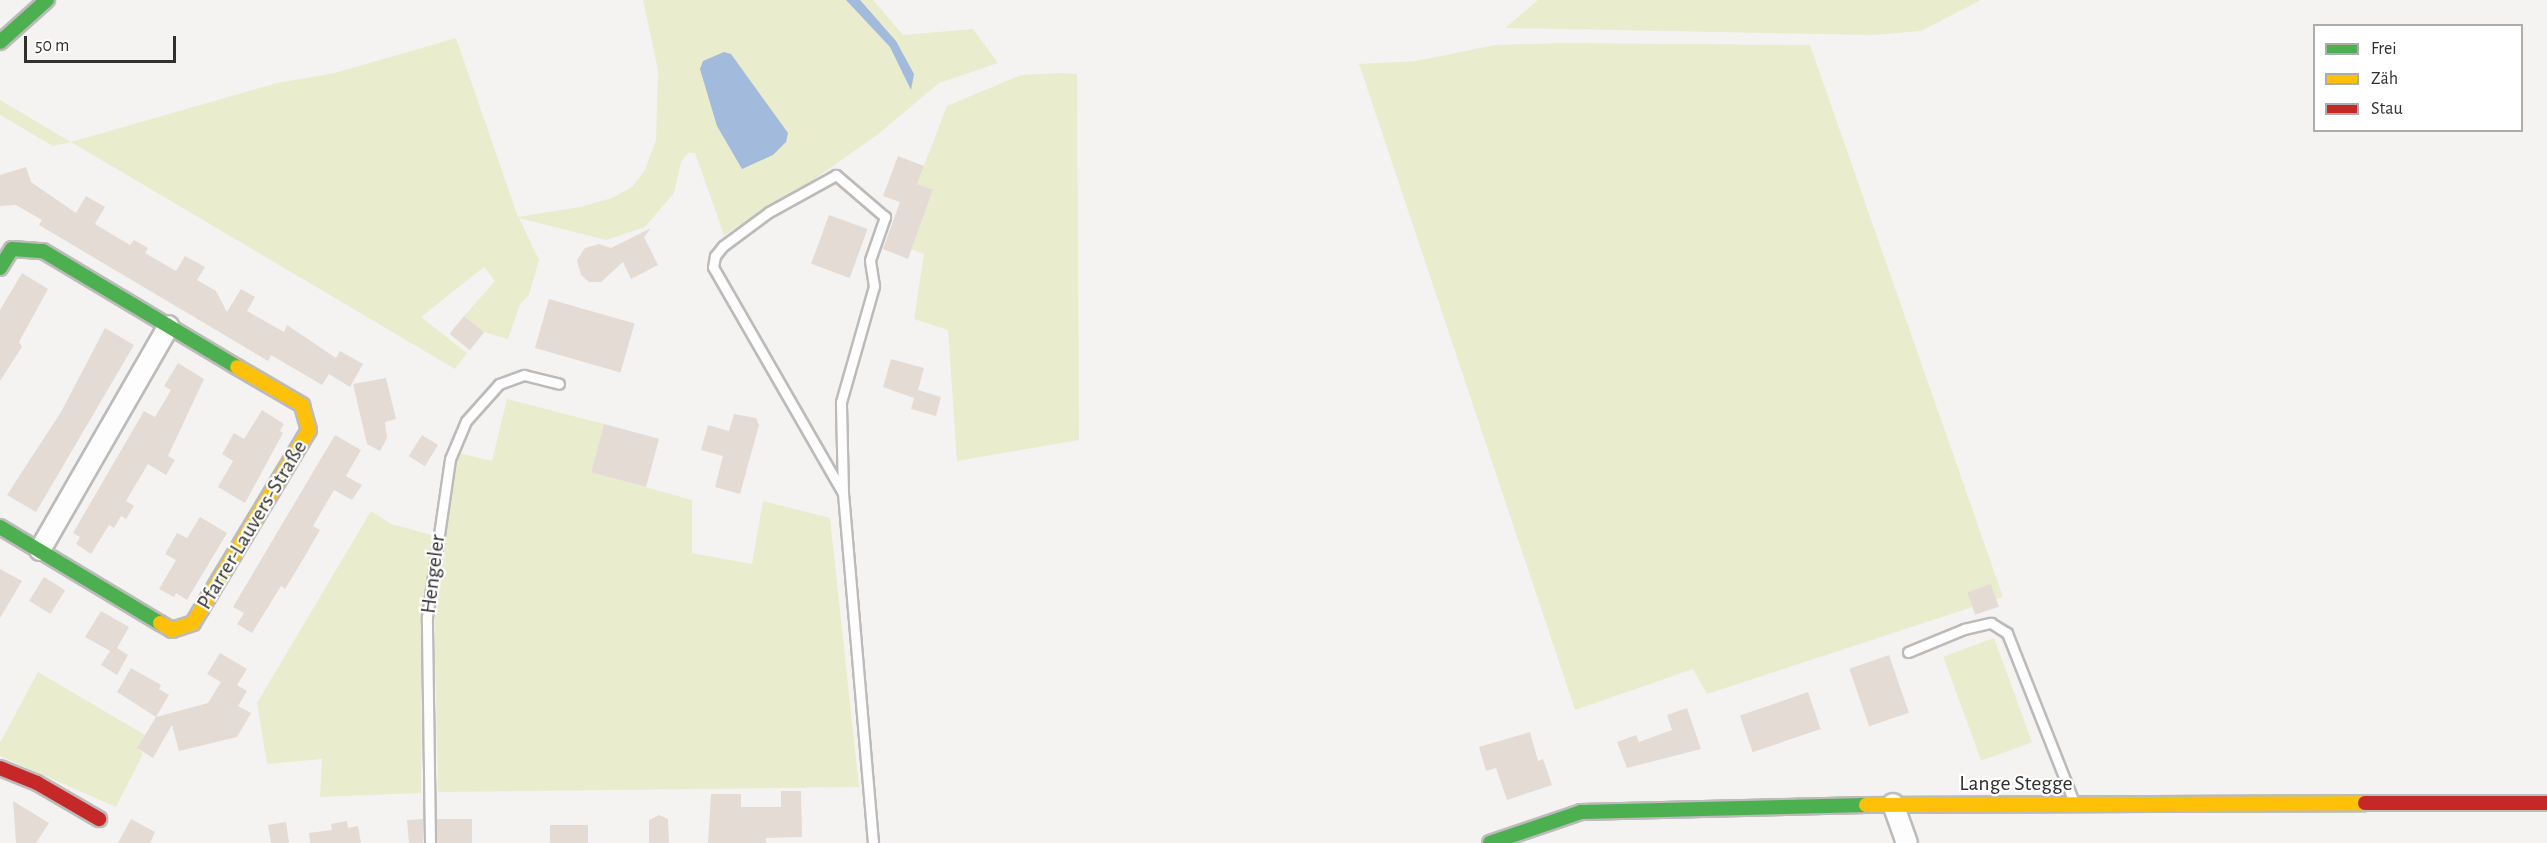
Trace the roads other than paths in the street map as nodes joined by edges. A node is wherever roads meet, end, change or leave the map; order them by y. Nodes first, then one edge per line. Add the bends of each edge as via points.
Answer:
1 (48, 0) edge
2 (0, 42) edge
3 (0, 268) edge
4 (169, 326) junction
5 (559, 384) dead end
6 (843, 493) junction
7 (0, 527) edge
8 (40, 550) junction
9 (1908, 652) dead end
10 (0, 768) edge
11 (1893, 804) junction
12 (2547, 804) edge
13 (2074, 805) junction
14 (99, 819) dead end
15 (430, 843) edge
16 (873, 843) edge
17 (1490, 843) edge
18 (1906, 843) edge

1 - 2 street
3 - 4 street, Pfarrer-Lauvers-Straße via 12,249 43,251
4 - 8 street
4 - 8 street, Pfarrer-Lauvers-Straße via 302,405 309,430 193,623 172,630
5 - 15 lane, Hengeler via 524,375 499,384 466,421 450,459 427,617
6 - 6 lane via 713,267 723,246 769,212 836,175 885,217 870,260 874,286 841,402
6 - 16 lane
7 - 8 street, Pfarrer-Lauvers-Straße
9 - 13 lane via 1964,629 1991,623 2007,633 2054,743
10 - 14 street via 37,783
11 - 13 street, Lange Stegge
11 - 17 street, Lange Stegge via 1581,812
11 - 18 street
12 - 13 street, Lange Stegge

